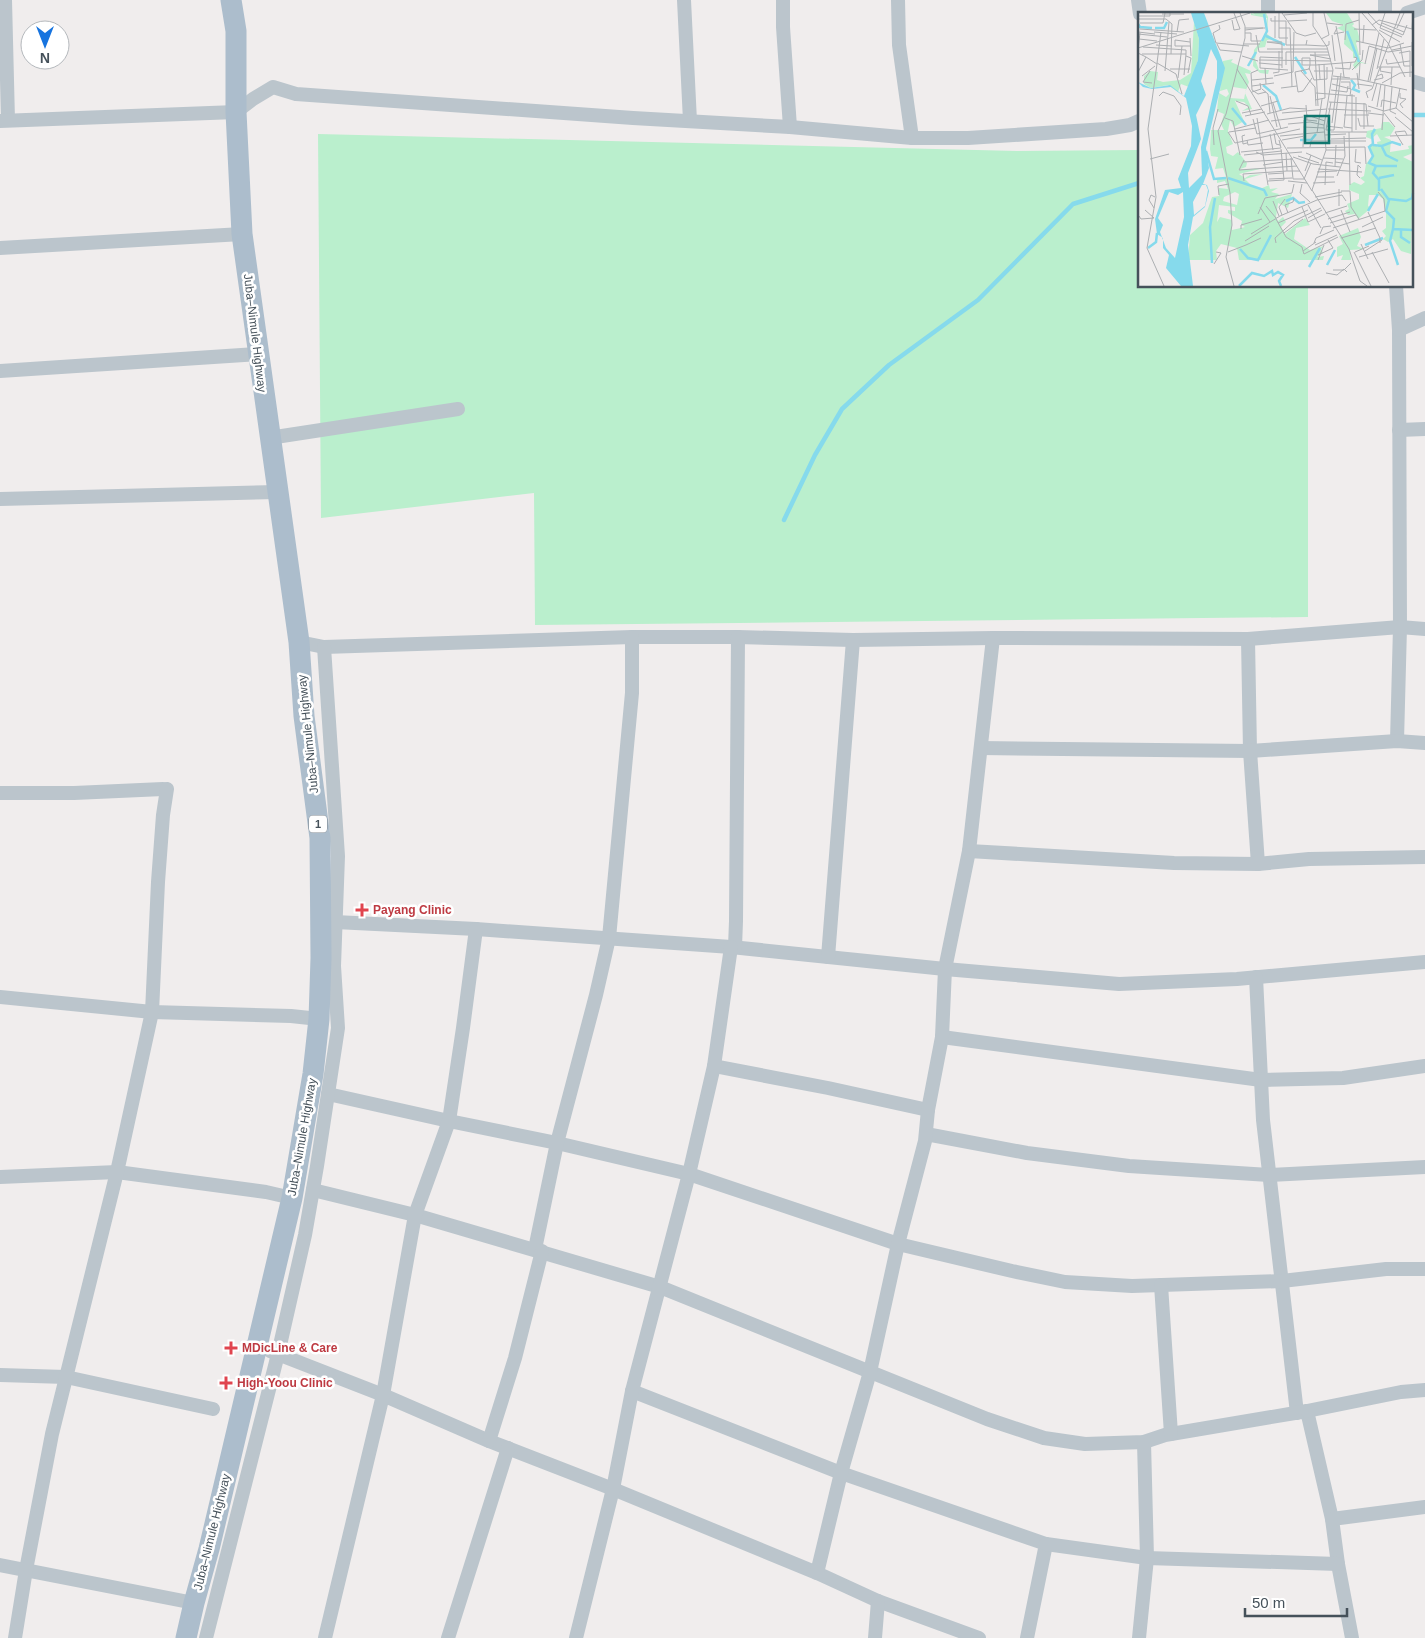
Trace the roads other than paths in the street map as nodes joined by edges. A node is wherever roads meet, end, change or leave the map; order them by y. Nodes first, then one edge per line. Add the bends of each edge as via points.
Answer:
1 (6, 0) edge
2 (231, 0) edge
3 (684, 0) edge
4 (783, 0) edge
5 (898, 0) edge
6 (1419, 0) edge
7 (1425, 7) edge
8 (1409, 12) edge
9 (1412, 12) edge
10 (1412, 81) edge
11 (1425, 85) edge
12 (236, 112) junction
13 (4, 121) edge
14 (690, 121) junction
15 (1138, 121) edge
16 (790, 127) junction
17 (912, 138) junction
18 (242, 234) junction
19 (0, 248) edge
20 (1396, 288) edge
21 (1425, 318) edge
22 (1399, 330) junction
23 (258, 354) junction
24 (0, 371) edge
25 (458, 410) dead end
26 (1425, 429) edge
27 (1399, 430) junction
28 (269, 438) junction
29 (277, 492) junction
30 (0, 499) edge
31 (1400, 627) junction
32 (1425, 628) edge
33 (632, 636) junction
34 (738, 637) junction
35 (993, 638) junction
36 (1248, 639) junction
37 (853, 640) junction
38 (299, 642) junction
39 (324, 647) junction
40 (1397, 741) junction
41 (1425, 743) edge
42 (981, 748) junction
43 (1250, 751) junction
44 (0, 793) edge
45 (969, 851) junction
46 (1425, 857) edge
47 (1258, 864) junction
48 (335, 922) junction
49 (476, 929) junction
50 (609, 938) junction
51 (733, 947) junction
52 (828, 957) junction
53 (1425, 962) edge
54 (945, 969) junction
55 (1256, 977) junction
56 (0, 997) edge
57 (152, 1012) junction
58 (319, 1019) junction
59 (942, 1037) junction
60 (714, 1066) junction
61 (1425, 1066) edge
62 (1261, 1080) junction
63 (328, 1094) junction
64 (928, 1110) junction
65 (449, 1122) junction
66 (926, 1134) junction
67 (558, 1143) junction
68 (1425, 1167) edge
69 (117, 1172) junction
70 (688, 1174) junction
71 (1270, 1175) junction
72 (0, 1178) edge
73 (313, 1190) junction
74 (292, 1198) junction
75 (415, 1216) junction
76 (898, 1244) junction
77 (538, 1250) junction
78 (1425, 1269) edge
79 (1282, 1281) junction
80 (1161, 1285) junction
81 (660, 1287) junction
82 (258, 1347) junction
83 (278, 1354) junction
84 (870, 1372) junction
85 (0, 1375) edge
86 (66, 1377) junction
87 (1425, 1390) edge
88 (632, 1391) junction
89 (383, 1395) junction
90 (213, 1409) dead end
91 (1302, 1412) junction
92 (1171, 1434) junction
93 (489, 1441) junction
94 (1144, 1442) junction
95 (508, 1448) junction
96 (842, 1473) junction
97 (613, 1489) junction
98 (1425, 1508) edge
99 (1332, 1520) junction
100 (1046, 1544) junction
101 (1147, 1558) junction
102 (1338, 1564) junction
103 (0, 1565) edge
104 (26, 1570) junction
105 (817, 1573) junction
106 (878, 1601) junction
107 (194, 1603) junction
108 (15, 1638) edge
109 (186, 1638) edge
110 (206, 1638) edge
111 (325, 1638) edge
112 (448, 1638) edge
113 (576, 1638) edge
114 (875, 1638) edge
115 (979, 1638) edge
116 (1027, 1638) edge
117 (1139, 1638) edge
118 (1352, 1638) edge

1 - 13 street
2 - 12 main road, Juba–Nimule Highway / 1 via 236,31
3 - 14 street
4 - 16 street
5 - 17 street via 899,45
6 - 8 street
7 - 9 street
10 - 11 street
12 - 13 street
12 - 14 street via 274,87 296,94
12 - 18 main road, Juba–Nimule Highway / 1
14 - 16 street
15 - 17 street via 1106,129 968,138
16 - 17 street
18 - 19 street
18 - 23 main road, Juba–Nimule Highway / 1
20 - 22 street
21 - 22 street
22 - 27 street
23 - 24 street
23 - 28 main road, Juba–Nimule Highway / 1
25 - 28 street
26 - 27 street
27 - 31 street
28 - 29 main road, Juba–Nimule Highway / 1
29 - 30 street
29 - 38 main road, Juba–Nimule Highway / 1
31 - 32 street
31 - 36 street
31 - 40 street
33 - 34 street
33 - 39 street
33 - 50 street via 632,693
34 - 37 street
34 - 51 street via 736,921
35 - 36 street
35 - 37 street
35 - 42 street
36 - 43 street
37 - 52 street
38 - 39 street
38 - 58 main road, Juba–Nimule Highway / 1 via 304,716 320,838
39 - 48 street via 338,856
40 - 41 street
40 - 43 street
42 - 43 street
42 - 45 street
43 - 47 street
44 - 57 street via 165,789
45 - 47 street via 1174,863
45 - 54 street
46 - 47 street via 1308,859
48 - 49 street
48 - 63 street via 338,1028
49 - 50 street
49 - 65 street
50 - 51 street
50 - 67 street
51 - 52 street
51 - 60 street
52 - 54 street
53 - 55 street
54 - 55 street via 1119,984
54 - 59 street
55 - 62 street
56 - 57 street
57 - 58 street
57 - 69 street
58 - 74 main road, Juba–Nimule Highway / 1
59 - 62 street
59 - 64 street
60 - 64 street
60 - 70 street
61 - 62 street via 1344,1078
62 - 71 street
63 - 65 street
63 - 73 street
64 - 66 street
65 - 67 street
65 - 75 street
66 - 71 street via 1027,1153 1129,1166
66 - 76 street
67 - 70 street
67 - 77 street
68 - 71 street
69 - 72 street
69 - 74 street
69 - 86 street
70 - 76 street
70 - 81 street
71 - 79 street
73 - 75 street
73 - 83 street
74 - 82 main road, Juba–Nimule Highway / 1
75 - 77 street
75 - 89 street
76 - 80 street via 1065,1282
76 - 84 street
77 - 81 street
77 - 93 street via 515,1358
78 - 79 street via 1386,1269
79 - 80 street
79 - 91 street
80 - 92 street
81 - 84 street
81 - 88 street
82 - 83 street
82 - 107 main road, Juba–Nimule Highway / 1
83 - 89 street
83 - 110 street
84 - 94 street via 1044,1438 1085,1444
84 - 96 street
85 - 86 street
86 - 90 street
86 - 104 street
87 - 91 street
88 - 96 street
88 - 97 street
89 - 93 street
89 - 111 street
91 - 92 street
91 - 99 street
92 - 94 street
93 - 95 street
94 - 101 street
95 - 97 street
95 - 112 street
96 - 100 street
96 - 105 street
97 - 105 street
97 - 113 street
98 - 99 street
99 - 102 street
100 - 101 street
100 - 116 street
101 - 102 street
101 - 117 street
102 - 118 street
103 - 104 street
104 - 107 street
104 - 108 street
105 - 106 street
106 - 114 street
106 - 115 street
107 - 109 main road, Juba–Nimule Highway / 1

